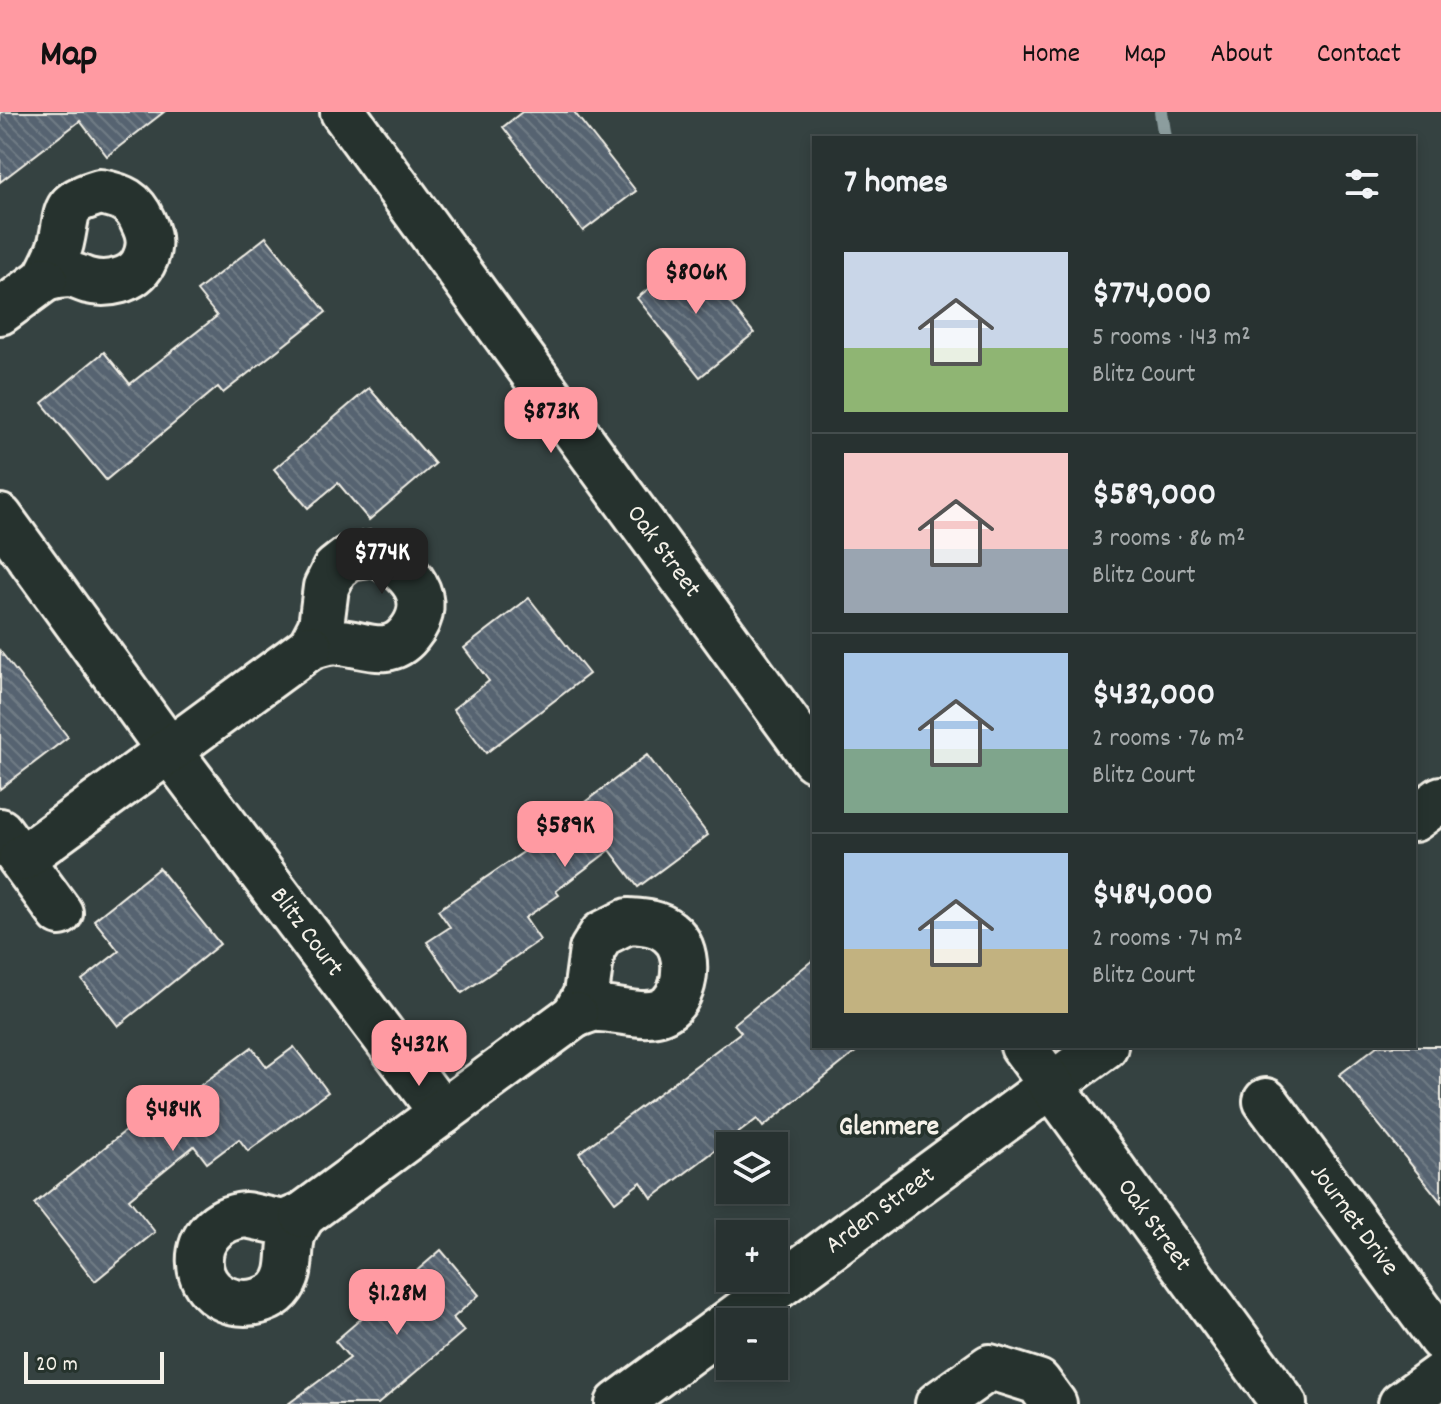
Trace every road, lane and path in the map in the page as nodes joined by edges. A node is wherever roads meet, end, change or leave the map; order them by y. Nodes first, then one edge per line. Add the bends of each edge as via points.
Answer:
1 (343, 112) edge
2 (45, 279) dead end
3 (0, 312) edge
4 (0, 517) edge
5 (310, 647) dead end
6 (169, 750) junction
7 (812, 756) edge
8 (1441, 799) edge
9 (1416, 818) edge
10 (10, 845) edge
11 (60, 913) dead end
12 (575, 1015) dead end
13 (1024, 1048) edge
14 (1102, 1048) edge
15 (1051, 1085) junction
16 (1266, 1101) dead end
17 (442, 1113) junction
18 (303, 1215) dead end
19 (1441, 1339) edge
20 (1441, 1375) edge
21 (618, 1404) edge
22 (938, 1404) edge
23 (1054, 1404) edge
24 (1284, 1404) edge
25 (1401, 1404) edge

1 - 7 street, Oak Street
2 - 3 street
4 - 6 street, Blitz Court
5 - 6 street
6 - 10 street
6 - 17 street, Blitz Court
8 - 9 street
10 - 11 street
12 - 17 street
13 - 15 street, Oak Street
14 - 15 street, Arden Street
15 - 21 street, Arden Street
15 - 24 street, Oak Street
16 - 19 street, Journet Drive
17 - 18 street
20 - 25 street
22 - 23 street via 990,1367 1038,1382

